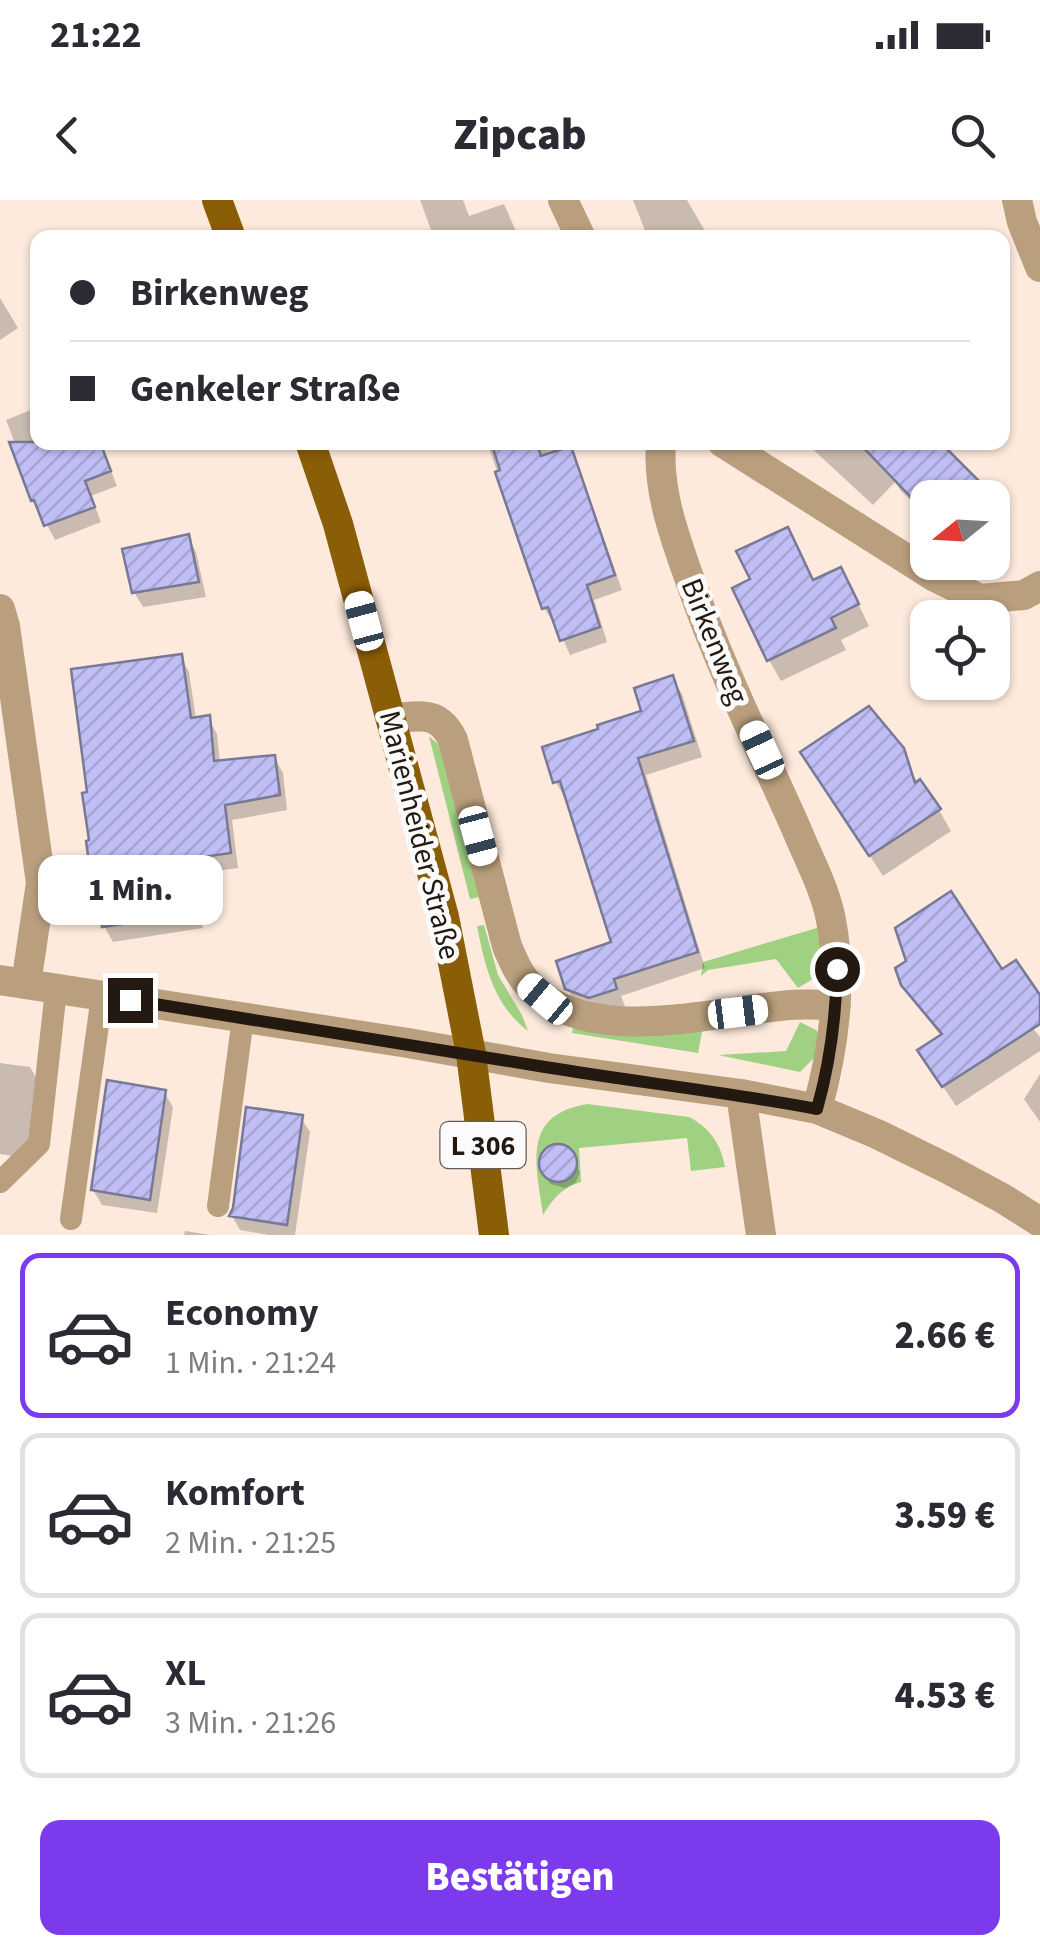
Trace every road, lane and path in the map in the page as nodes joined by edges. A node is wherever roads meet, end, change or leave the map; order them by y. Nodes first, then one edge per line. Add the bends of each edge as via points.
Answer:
1 (217, 200) edge
2 (563, 200) edge
3 (1016, 200) edge
4 (229, 230) edge
5 (577, 230) edge
6 (1040, 267) edge
7 (313, 450) edge
8 (661, 450) edge
9 (735, 450) edge
10 (1040, 586) edge
11 (0, 609) edge
12 (391, 718) junction
13 (27, 985) edge
14 (102, 996) junction
15 (836, 1005) junction
16 (244, 1018) junction
17 (472, 1054) junction
18 (741, 1094) junction
19 (817, 1109) junction
20 (0, 1182) edge
21 (218, 1206) dead end
22 (71, 1219) dead end
23 (1040, 1222) edge
24 (494, 1235) edge
25 (760, 1235) edge

1 - 4 main road
2 - 5 street
3 - 6 street
7 - 12 main road, Marienheider Straße / L 306
8 - 15 street, Birkenweg via 668,518 705,624 830,914
9 - 10 street via 980,598 1024,596
11 - 13 street via 41,883
12 - 15 street via 433,717 446,725 507,946 528,986 545,999 586,1017 630,1023
12 - 17 main road, Marienheider Straße / L 306
13 - 14 street
13 - 20 lane via 39,1144
14 - 16 street
14 - 22 lane
15 - 19 street, Birkenweg
16 - 17 street
16 - 21 lane
17 - 18 street
17 - 24 main road, Marienheider Straße / L 306
18 - 19 street
18 - 25 street
19 - 23 street via 948,1169

